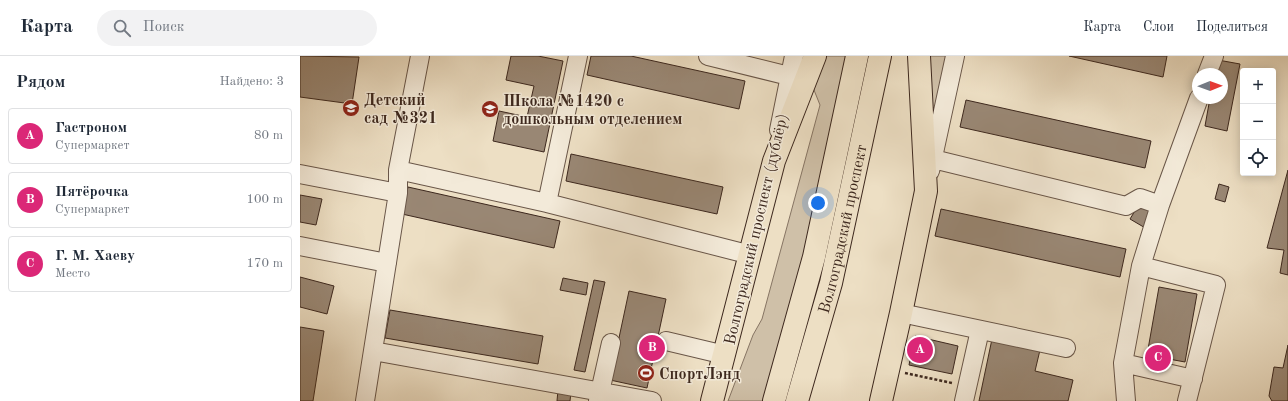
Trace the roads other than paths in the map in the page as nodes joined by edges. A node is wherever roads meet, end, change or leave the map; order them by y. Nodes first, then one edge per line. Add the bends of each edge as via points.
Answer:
1 (420, 56) edge
2 (578, 56) edge
3 (708, 56) edge
4 (794, 56) edge
5 (815, 56) edge
6 (857, 56) edge
7 (880, 56) edge
8 (919, 56) edge
9 (955, 56) edge
10 (1214, 56) edge
11 (1209, 68) edge
12 (789, 76) junction
13 (1197, 104) edge
14 (933, 159) junction
15 (774, 161) junction
16 (398, 170) junction
17 (300, 174) edge
18 (926, 191) junction
19 (398, 193) junction
20 (547, 203) junction
21 (1160, 205) junction
22 (300, 246) edge
23 (751, 255) junction
24 (387, 263) junction
25 (1141, 266) junction
26 (902, 313) junction
27 (980, 330) junction
28 (666, 341) dead end
29 (611, 343) dead end
30 (1066, 348) dead end
31 (373, 352) junction
32 (725, 355) junction
33 (1123, 363) junction
34 (1193, 379) junction
35 (965, 394) edge
36 (600, 396) edge
37 (365, 401) edge
38 (652, 401) edge
39 (712, 401) edge
40 (774, 401) edge
41 (797, 401) edge
42 (881, 401) edge
43 (1126, 401) edge
44 (1187, 401) edge

1 - 16 street
2 - 20 street
3 - 12 street
4 - 12 street, Волгоградский проспект (дублёр)
5 - 15 main road
6 - 40 main road, Волгоградский проспект via 814,257
7 - 41 main road, Волгоградский проспект via 831,283
8 - 18 main road
9 - 14 street
10 - 11 street
12 - 15 street, Волгоградский проспект (дублёр)
13 - 21 street
14 - 18 street
14 - 21 street via 1126,206 1140,198
15 - 23 main road, Волгоградский проспект (дублёр)
16 - 19 street
16 - 20 street
17 - 19 street
18 - 26 main road
19 - 24 street
20 - 23 street
21 - 25 street
22 - 24 street
23 - 32 main road, Волгоградский проспект (дублёр)
24 - 31 street
25 - 33 street
25 - 34 street via 1216,285
26 - 27 street
26 - 42 main road
27 - 30 street
27 - 35 street
28 - 32 street
29 - 36 street
31 - 36 street
31 - 37 street
32 - 39 main road, Волгоградский проспект (дублёр)
33 - 34 street
33 - 43 street
34 - 44 street
36 - 38 street

